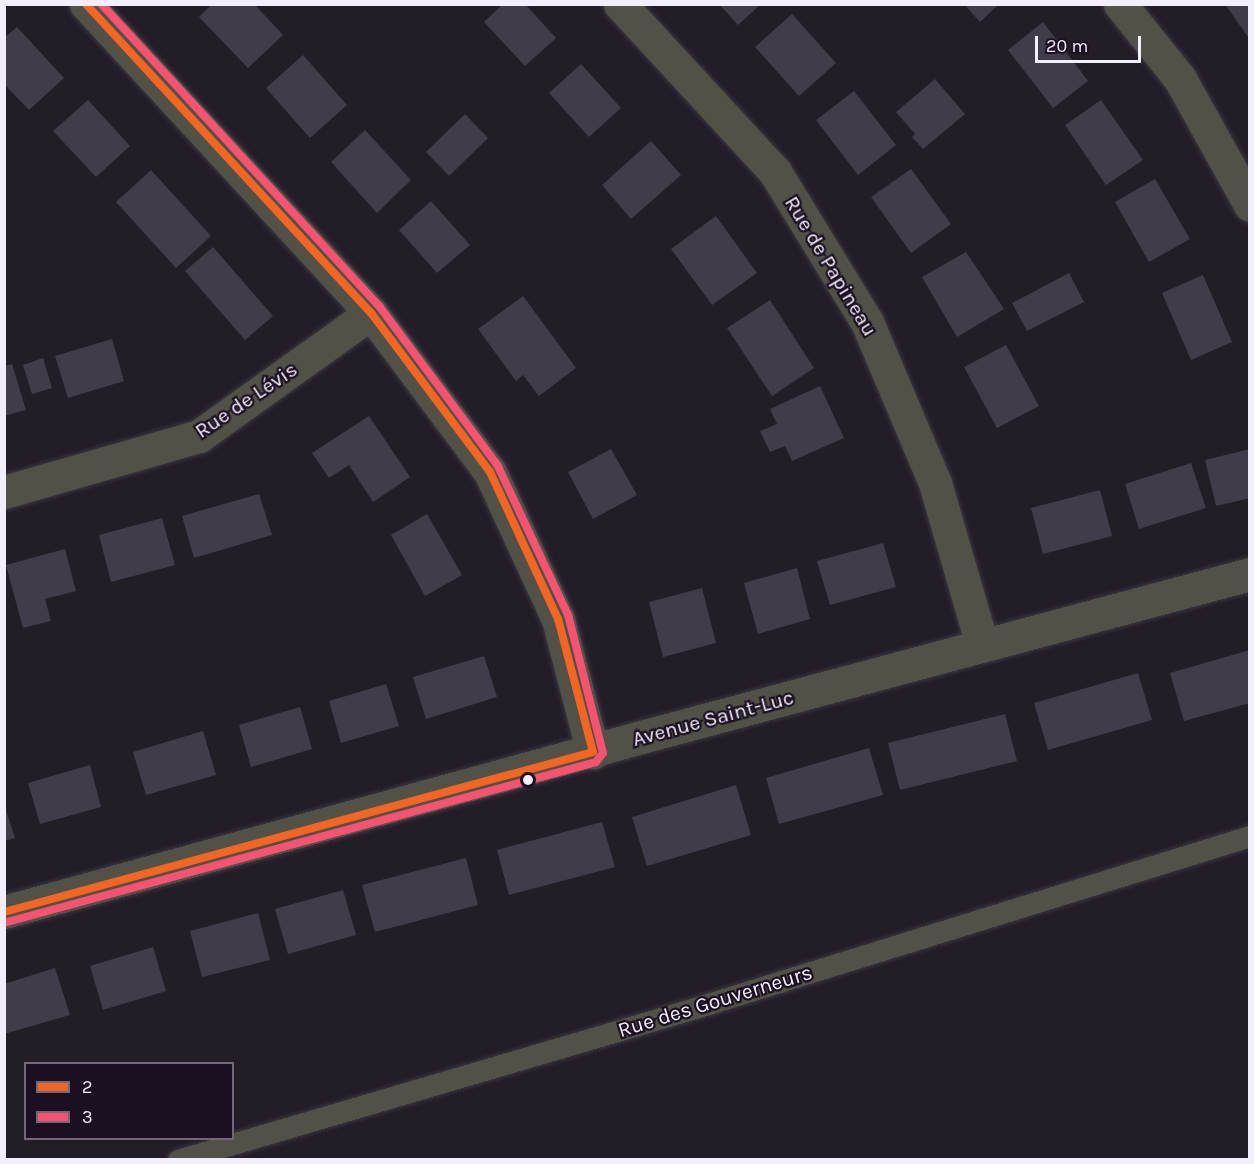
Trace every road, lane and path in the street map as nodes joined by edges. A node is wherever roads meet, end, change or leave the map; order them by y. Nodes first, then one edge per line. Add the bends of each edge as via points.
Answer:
1 (86, 4) edge
2 (620, 4) edge
3 (1120, 4) edge
4 (1250, 205) edge
5 (371, 313) junction
6 (4, 492) edge
7 (1250, 574) edge
8 (982, 645) junction
9 (592, 752) junction
10 (1250, 836) edge
11 (4, 912) edge
12 (178, 1160) edge

1 - 5 street
2 - 8 street, Rue de Papineau via 775,172 867,322 935,483
3 - 4 street via 1180,79
5 - 6 street, Rue de Lévis via 199,436
5 - 9 street via 489,472 558,619
7 - 8 street, Avenue Saint-Luc
8 - 9 street, Avenue Saint-Luc
9 - 11 street, Avenue Saint-Luc
10 - 12 lane, Rue des Gouverneurs via 683,1011

